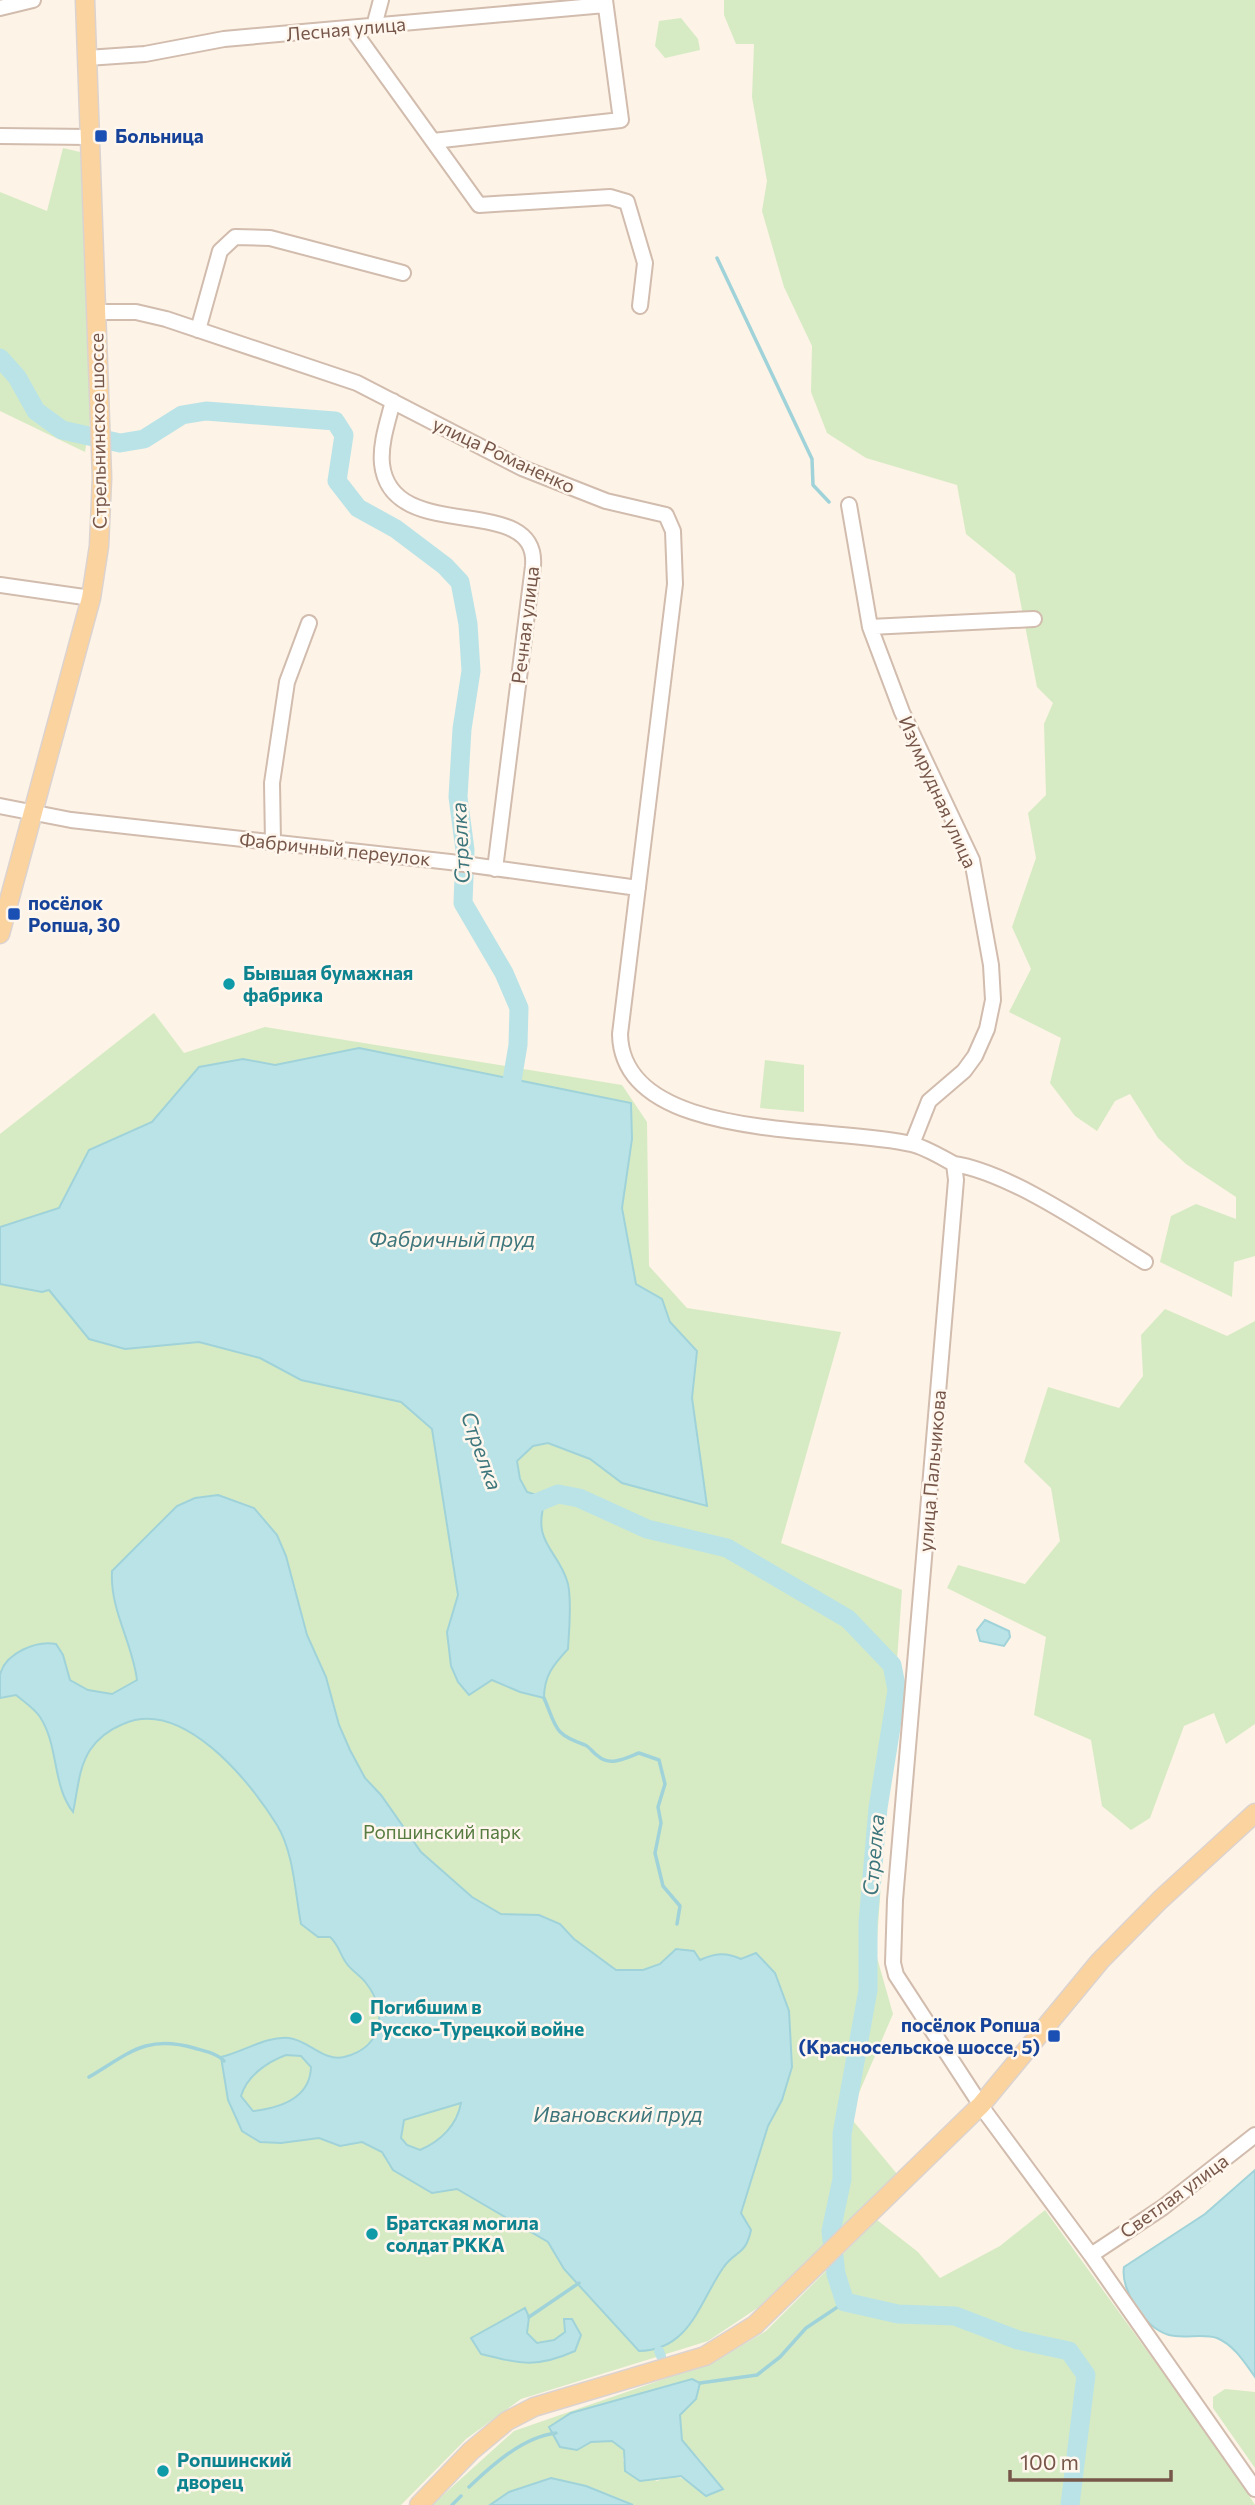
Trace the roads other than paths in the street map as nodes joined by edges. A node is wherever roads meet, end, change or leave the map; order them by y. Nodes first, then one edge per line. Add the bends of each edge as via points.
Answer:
1 (33, 0) edge
2 (85, 0) edge
3 (382, 0) edge
4 (605, 2) edge
5 (0, 8) edge
6 (374, 26) junction
7 (353, 30) junction
8 (87, 58) junction
9 (0, 136) edge
10 (90, 137) junction
11 (433, 141) junction
12 (403, 273) dead end
13 (640, 306) dead end
14 (96, 312) junction
15 (198, 330) junction
16 (393, 401) junction
17 (849, 505) dead end
18 (0, 585) edge
19 (91, 598) junction
20 (1034, 619) dead end
21 (309, 622) dead end
22 (870, 627) junction
23 (0, 806) edge
24 (33, 812) junction
25 (273, 842) junction
26 (489, 868) junction
27 (638, 888) junction
28 (0, 934) edge
29 (912, 1144) junction
30 (954, 1164) junction
31 (1145, 1262) dead end
32 (1255, 1813) edge
33 (981, 2105) junction
34 (1255, 2135) edge
35 (1091, 2255) junction
36 (1255, 2489) edge
37 (419, 2505) edge

1 - 5 street
2 - 8 main road, Стрельнинское шоссе
3 - 6 street
4 - 6 street, Лесная улица
4 - 11 street via 621,120
6 - 7 street, Лесная улица
7 - 8 street, Лесная улица via 224,39 145,54
7 - 11 street
8 - 10 main road, Стрельнинское шоссе
9 - 10 street
10 - 14 main road, Стрельнинское шоссе
11 - 13 street via 480,205 610,197 627,202 645,263
12 - 15 street via 270,238 235,237 220,251
14 - 15 street, улица Романенко via 136,312
14 - 19 main road, Стрельнинское шоссе via 102,478
15 - 16 street, улица Романенко via 357,383
16 - 26 street, Речная улица via 382,467 395,495 426,511 507,526 528,538 532,546 533,566
16 - 27 street, улица Романенко via 522,468 606,501 666,515 673,531 676,584
17 - 22 street, Изумрудная улица
18 - 19 street
19 - 24 main road, Стрельнинское шоссе
20 - 22 street
21 - 25 street via 287,682 272,783
22 - 29 street, Изумрудная улица via 883,669 972,860 991,965 993,1000 987,1030 964,1072 929,1101
23 - 24 street, Фабричный переулок
24 - 25 street, Фабричный переулок
24 - 28 main road, Стрельнинское шоссе
25 - 26 street, Фабричный переулок
26 - 27 street, Фабричный переулок
27 - 29 street, улица Романенко via 620,1034 626,1064 636,1082 665,1101 709,1118
29 - 30 street
30 - 31 street via 971,1167 1049,1203
30 - 33 street, улица Пальчикова via 893,1963 896,1976
32 - 33 main road via 1100,1961
33 - 35 street, улица Пальчикова
33 - 37 main road via 755,2325 705,2356 534,2407 507,2421
34 - 35 street, Светлая улица via 1162,2208
35 - 36 street, улица Пальчикова

